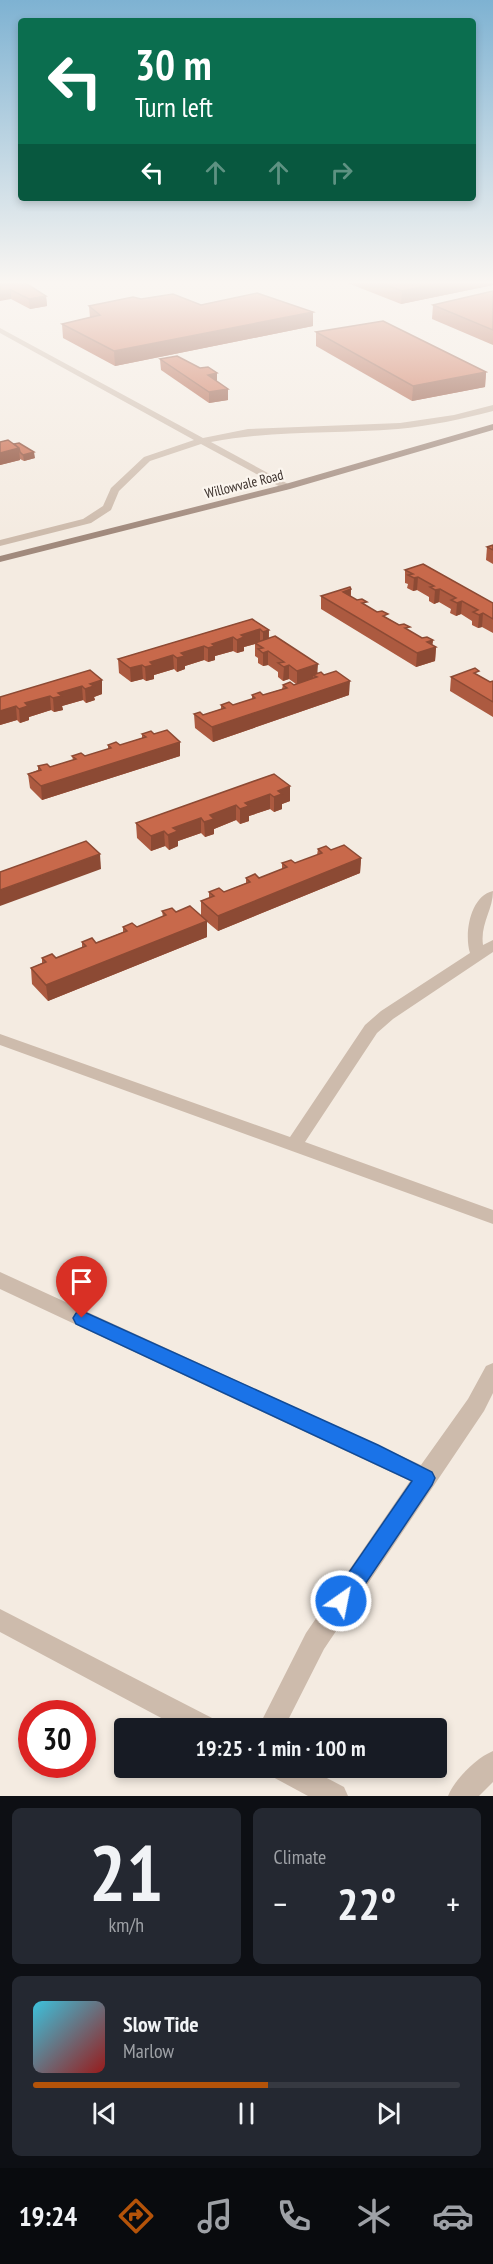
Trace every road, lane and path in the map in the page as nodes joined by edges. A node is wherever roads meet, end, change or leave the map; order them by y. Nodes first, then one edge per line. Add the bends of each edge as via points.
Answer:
1 (65, 366) edge
2 (493, 408) edge
3 (493, 427) edge
4 (201, 441) junction
5 (286, 487) junction
6 (0, 543) edge
7 (0, 559) edge
8 (493, 895) edge
9 (486, 950) edge
10 (0, 1039) edge
11 (293, 1146) junction
12 (493, 1217) edge
13 (0, 1280) edge
14 (493, 1372) edge
15 (425, 1478) junction
16 (0, 1620) edge
17 (187, 1718) edge
18 (276, 1718) edge
19 (493, 1764) edge
20 (301, 1778) edge
21 (335, 1796) edge
22 (461, 1796) edge

1 - 4 street
2 - 4 street via 409,425 248,432
3 - 5 main road, Willowvale Road
4 - 5 street
4 - 6 street via 147,459 114,490 107,508 87,520
5 - 7 main road, Willowvale Road
8 - 9 street via 472,931
9 - 11 street via 371,1029
10 - 11 street
11 - 12 street
13 - 15 street
14 - 15 street via 476,1405
15 - 18 street via 315,1641
16 - 17 street
19 - 22 street
20 - 21 street

